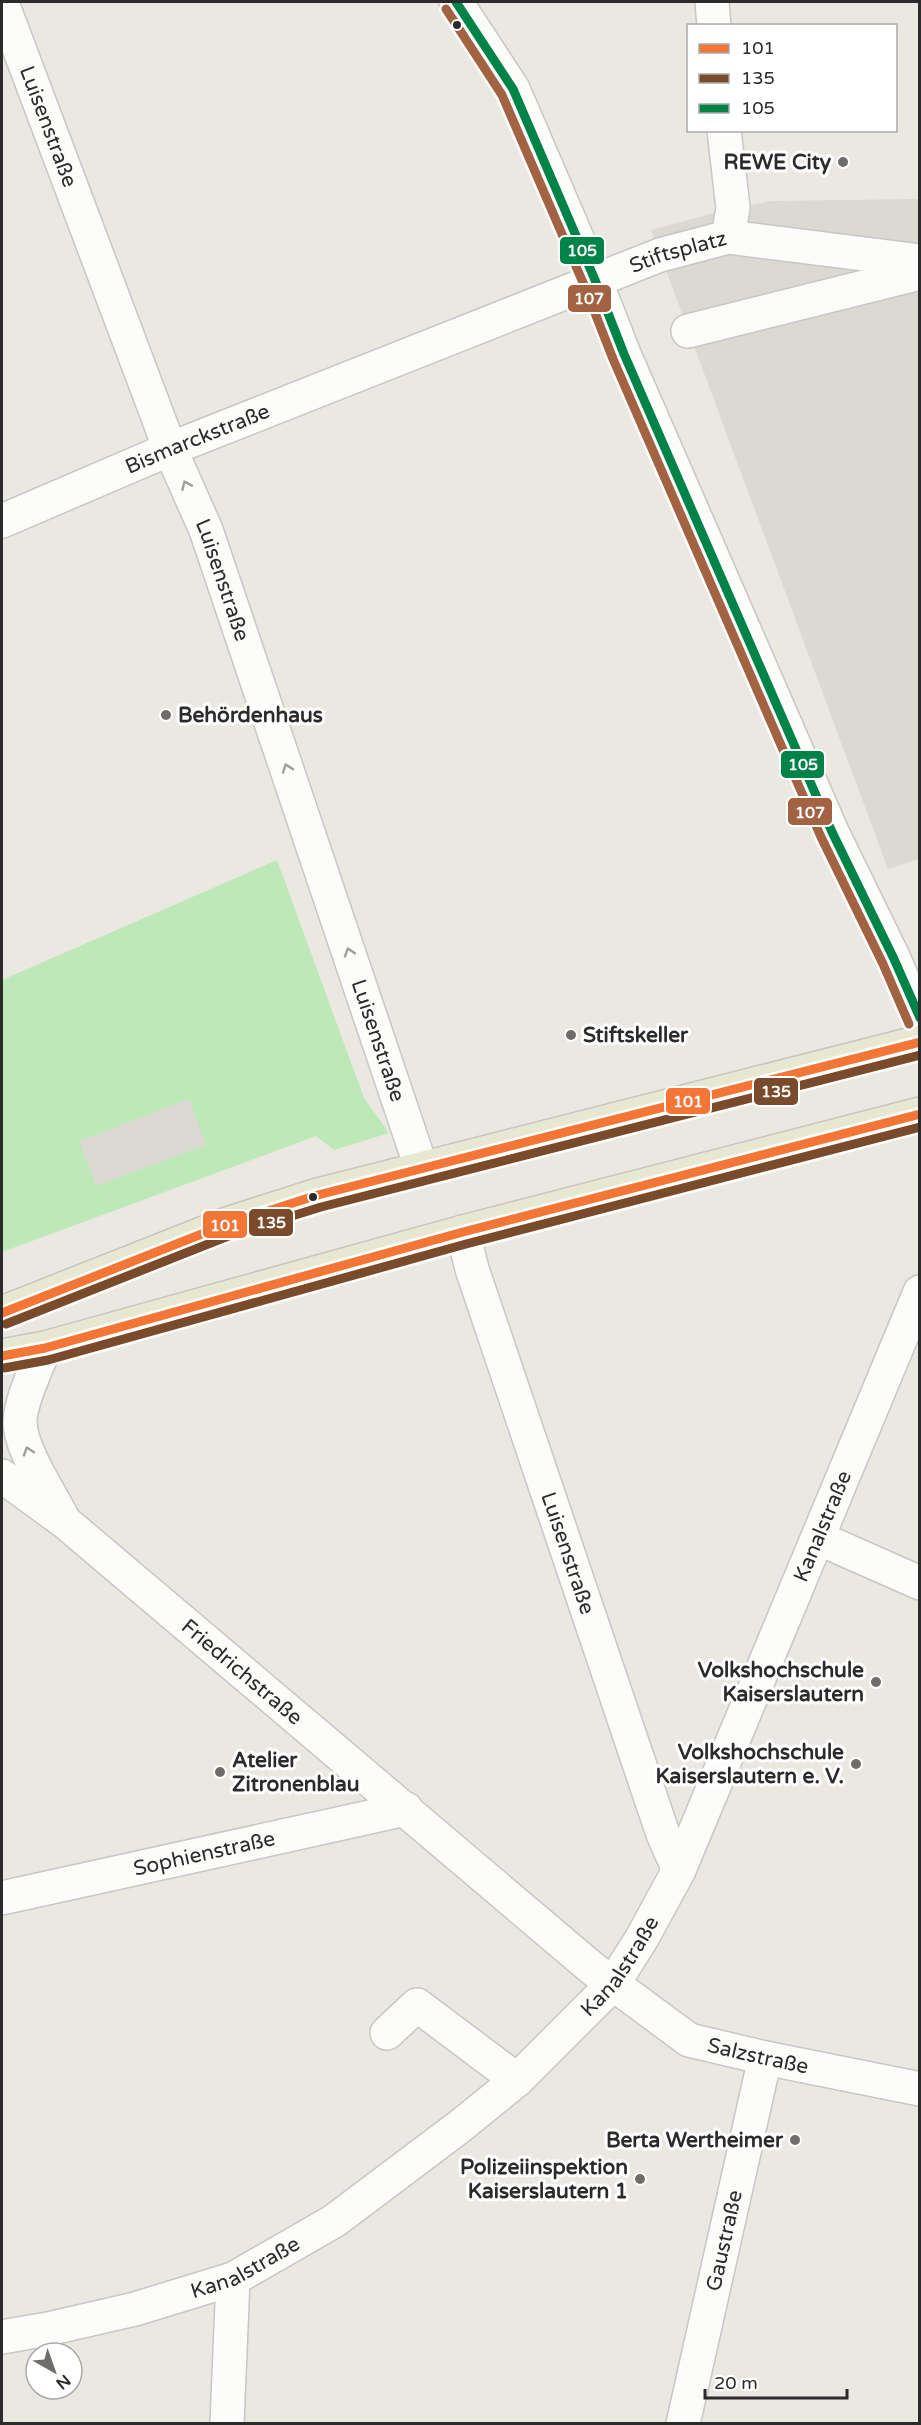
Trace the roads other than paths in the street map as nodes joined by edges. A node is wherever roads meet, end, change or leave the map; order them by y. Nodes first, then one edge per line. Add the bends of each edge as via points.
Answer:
1 (456, 2) edge
2 (712, 2) edge
3 (2, 3) edge
4 (714, 24) edge
5 (724, 132) edge
6 (728, 237) junction
7 (920, 261) edge
8 (920, 273) edge
9 (596, 280) junction
10 (687, 331) dead end
11 (170, 449) junction
12 (2, 521) edge
13 (920, 1018) edge
14 (920, 1042) edge
15 (920, 1114) edge
16 (421, 1167) junction
17 (463, 1232) junction
18 (920, 1292) edge
19 (2, 1312) edge
20 (45, 1348) junction
21 (2, 1356) edge
22 (2, 1476) edge
23 (65, 1522) junction
24 (818, 1538) junction
25 (920, 1583) edge
26 (406, 1809) junction
27 (679, 1870) junction
28 (2, 1898) edge
29 (613, 1984) junction
30 (387, 2033) dead end
31 (765, 2058) junction
32 (518, 2080) junction
33 (920, 2089) edge
34 (233, 2279) junction
35 (2, 2337) edge
36 (227, 2424) edge
37 (683, 2424) edge

1 - 9 street via 513,89
2 - 4 street
3 - 11 street, Luisenstraße
5 - 6 street via 733,208
6 - 7 street, Stiftsplatz
6 - 9 street, Stiftsplatz via 660,255
8 - 10 street
9 - 11 street, Bismarckstraße
9 - 13 street via 624,354 832,832
11 - 12 street, Bismarckstraße
16 -> 11 street, Luisenstraße via 210,541
14 - 16 main road
15 - 17 main road
16 - 19 main road via 227,1224
17 - 20 main road
17 - 27 street, Luisenstraße via 472,1269 659,1823
18 - 24 street, Kanalstraße
20 - 21 main road
23 -> 20 street, Friedrichstraße via 29,1457 20,1422 31,1379
22 - 23 street, Friedrichstraße
23 - 26 street, Friedrichstraße
24 - 25 street
24 - 27 street, Kanalstraße
26 - 28 street, Sophienstraße
26 - 29 street, Friedrichstraße
27 - 29 street, Kanalstraße
29 - 31 street, Salzstraße via 689,2040
29 - 32 street, Kanalstraße
30 - 32 street via 417,2005
31 - 33 street, Salzstraße
31 - 37 street, Gaustraße
32 - 34 street, Kanalstraße via 334,2221
34 - 35 street, Kanalstraße via 135,2309
34 - 36 street

